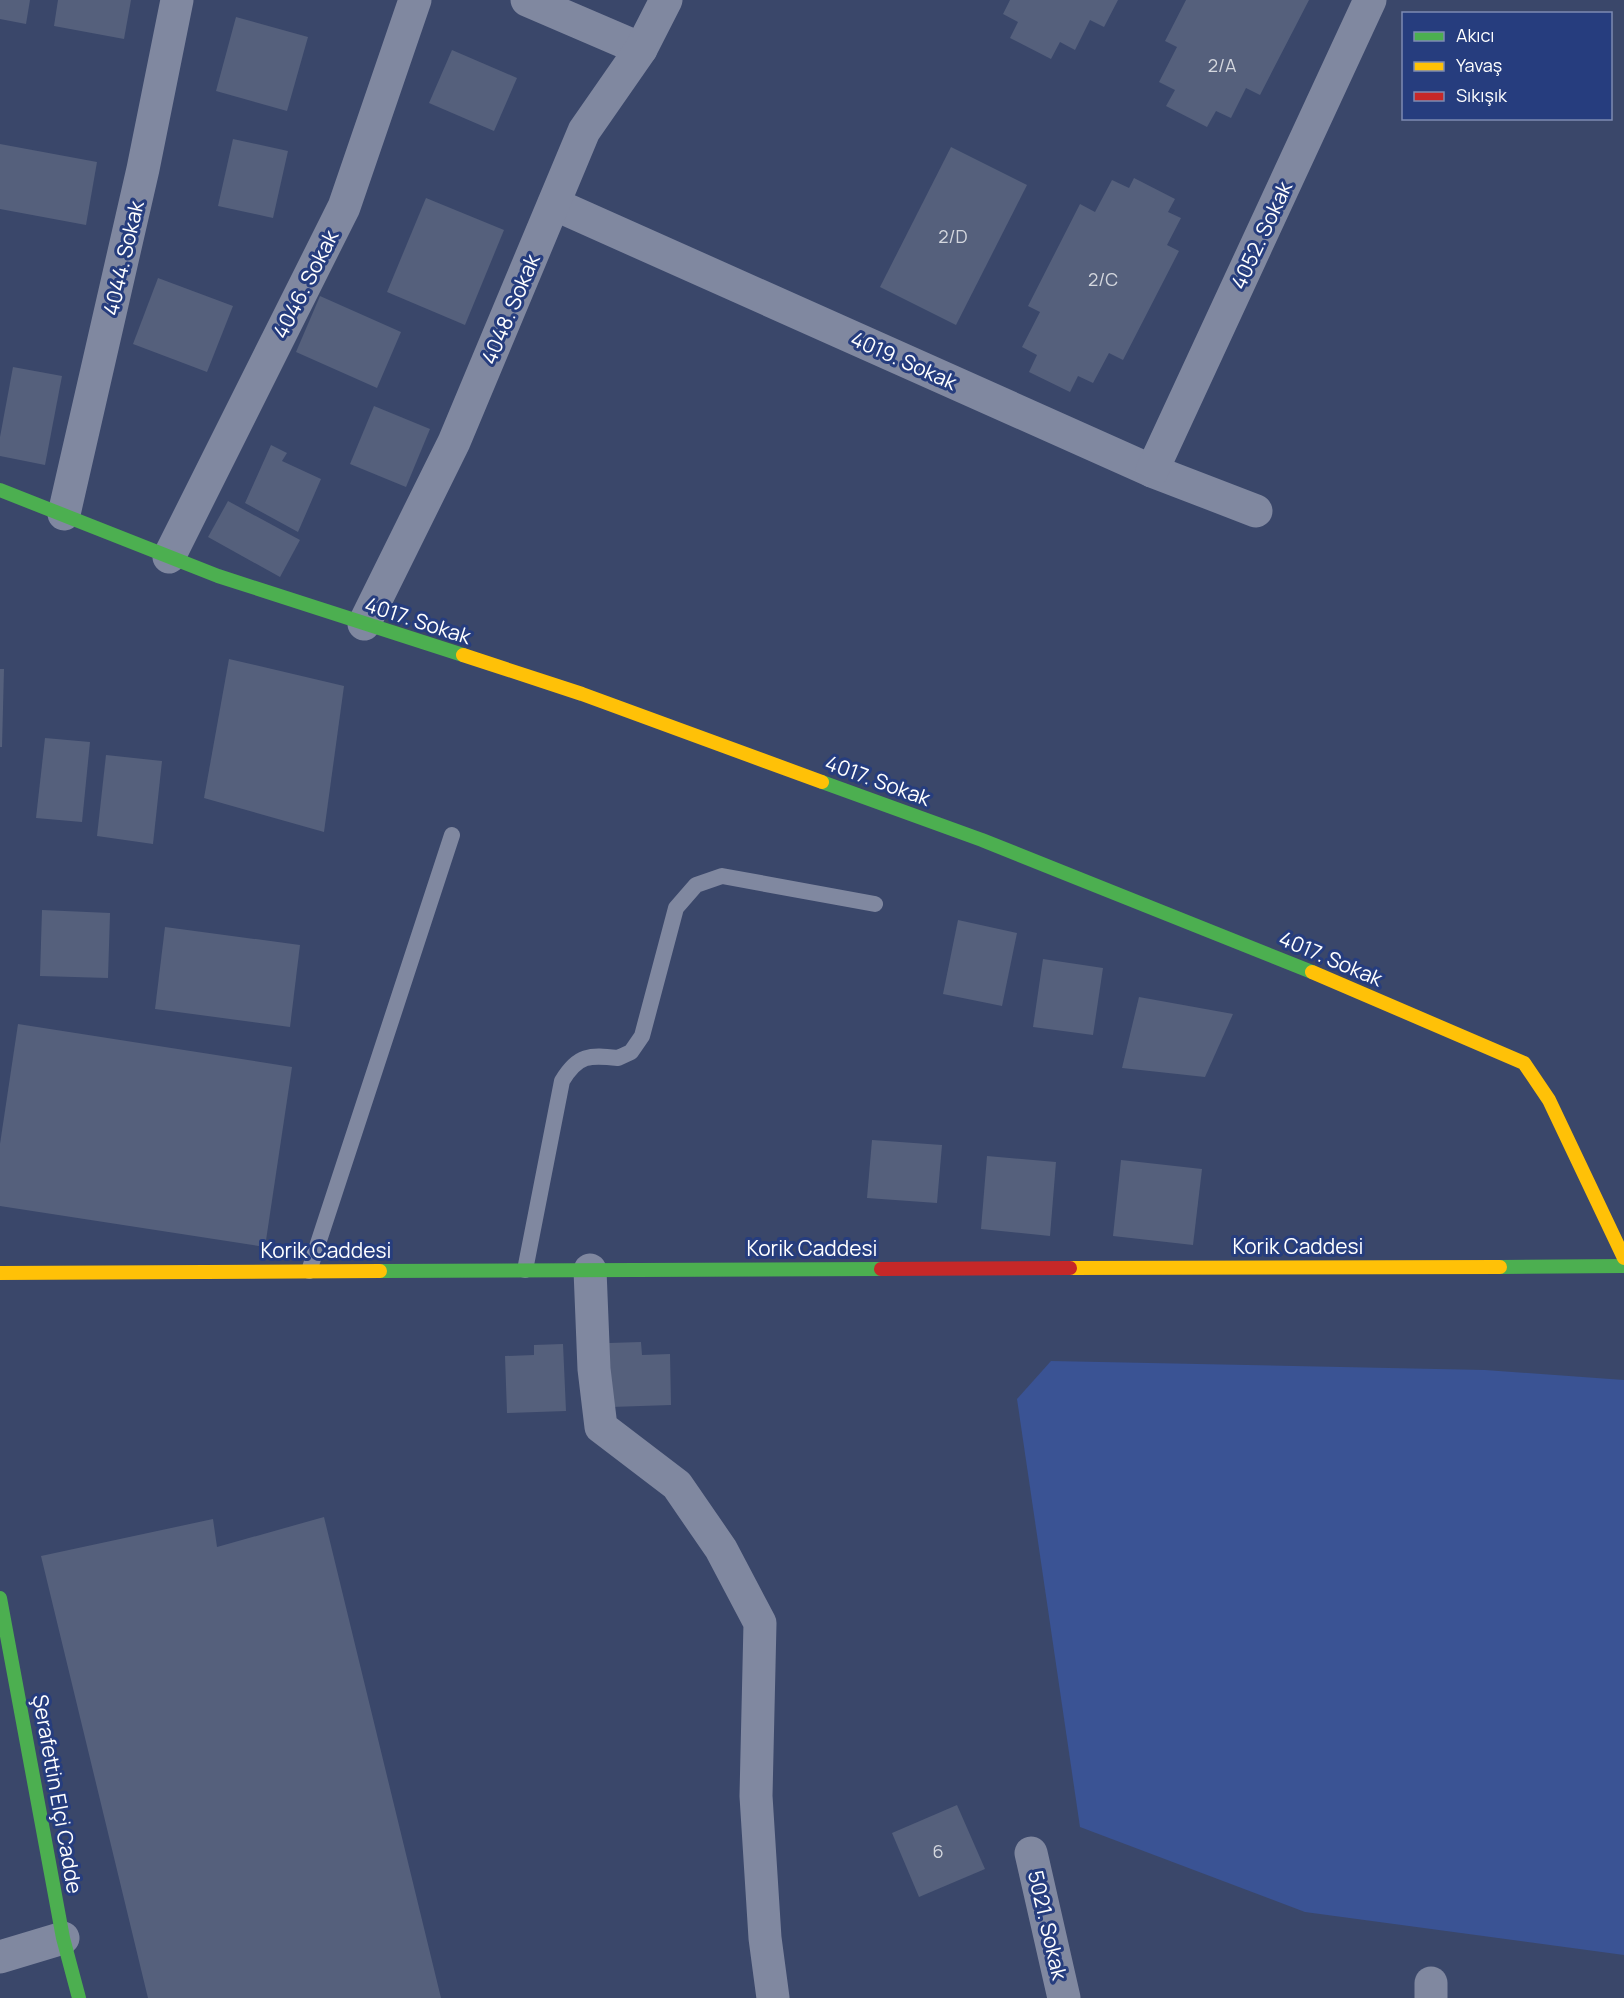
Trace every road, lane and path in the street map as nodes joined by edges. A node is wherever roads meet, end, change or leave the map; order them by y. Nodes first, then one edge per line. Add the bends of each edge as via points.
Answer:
1 (177, 0) edge
2 (415, 0) edge
3 (527, 0) edge
4 (666, 0) edge
5 (1370, 0) edge
6 (641, 49) junction
7 (554, 204) junction
8 (1152, 471) junction
9 (0, 490) edge
10 (1256, 511) dead end
11 (64, 514) junction
12 (169, 557) junction
13 (364, 624) junction
14 (452, 835) dead end
15 (875, 904) dead end
16 (1624, 1258) edge
17 (1624, 1266) edge
18 (525, 1270) junction
19 (590, 1270) junction
20 (309, 1271) junction
21 (0, 1273) edge
22 (1, 1609) edge
23 (1031, 1853) dead end
24 (63, 1938) junction
25 (0, 1957) edge
26 (79, 1998) edge
27 (773, 1998) edge
28 (1064, 1998) edge

1 - 11 street, 4044. Sokak via 143,169
2 - 12 street, 4046. Sokak via 344,207
3 - 6 street
4 - 6 street, 4048. Sokak
5 - 8 street, 4052. Sokak
6 - 7 street, 4048. Sokak via 584,131
7 - 8 street, 4019. Sokak
7 - 13 street, 4048. Sokak via 454,442
8 - 10 street, 4019. Sokak
9 - 11 street, 4017. Sokak
11 - 12 street, 4017. Sokak
12 - 13 street, 4017. Sokak
13 - 16 street, 4017. Sokak via 582,694 982,840 1330,979 1524,1063 1549,1100
14 - 20 lane
15 - 18 lane via 722,876 696,885 685,895 676,908 638,1045 618,1058 585,1057 568,1070 562,1081
17 - 19 street, Korik Caddesi
18 - 19 street, Korik Caddesi
18 - 20 street, Korik Caddesi
19 - 27 street via 601,1427 677,1485 721,1549 760,1623 756,1796
20 - 21 street, Korik Caddesi
22 - 24 street, Şerafettin Elçi Cadde
23 - 28 street, 5021. Sokak
24 - 25 street
24 - 26 street, Şerafettin Elçi Cadde

